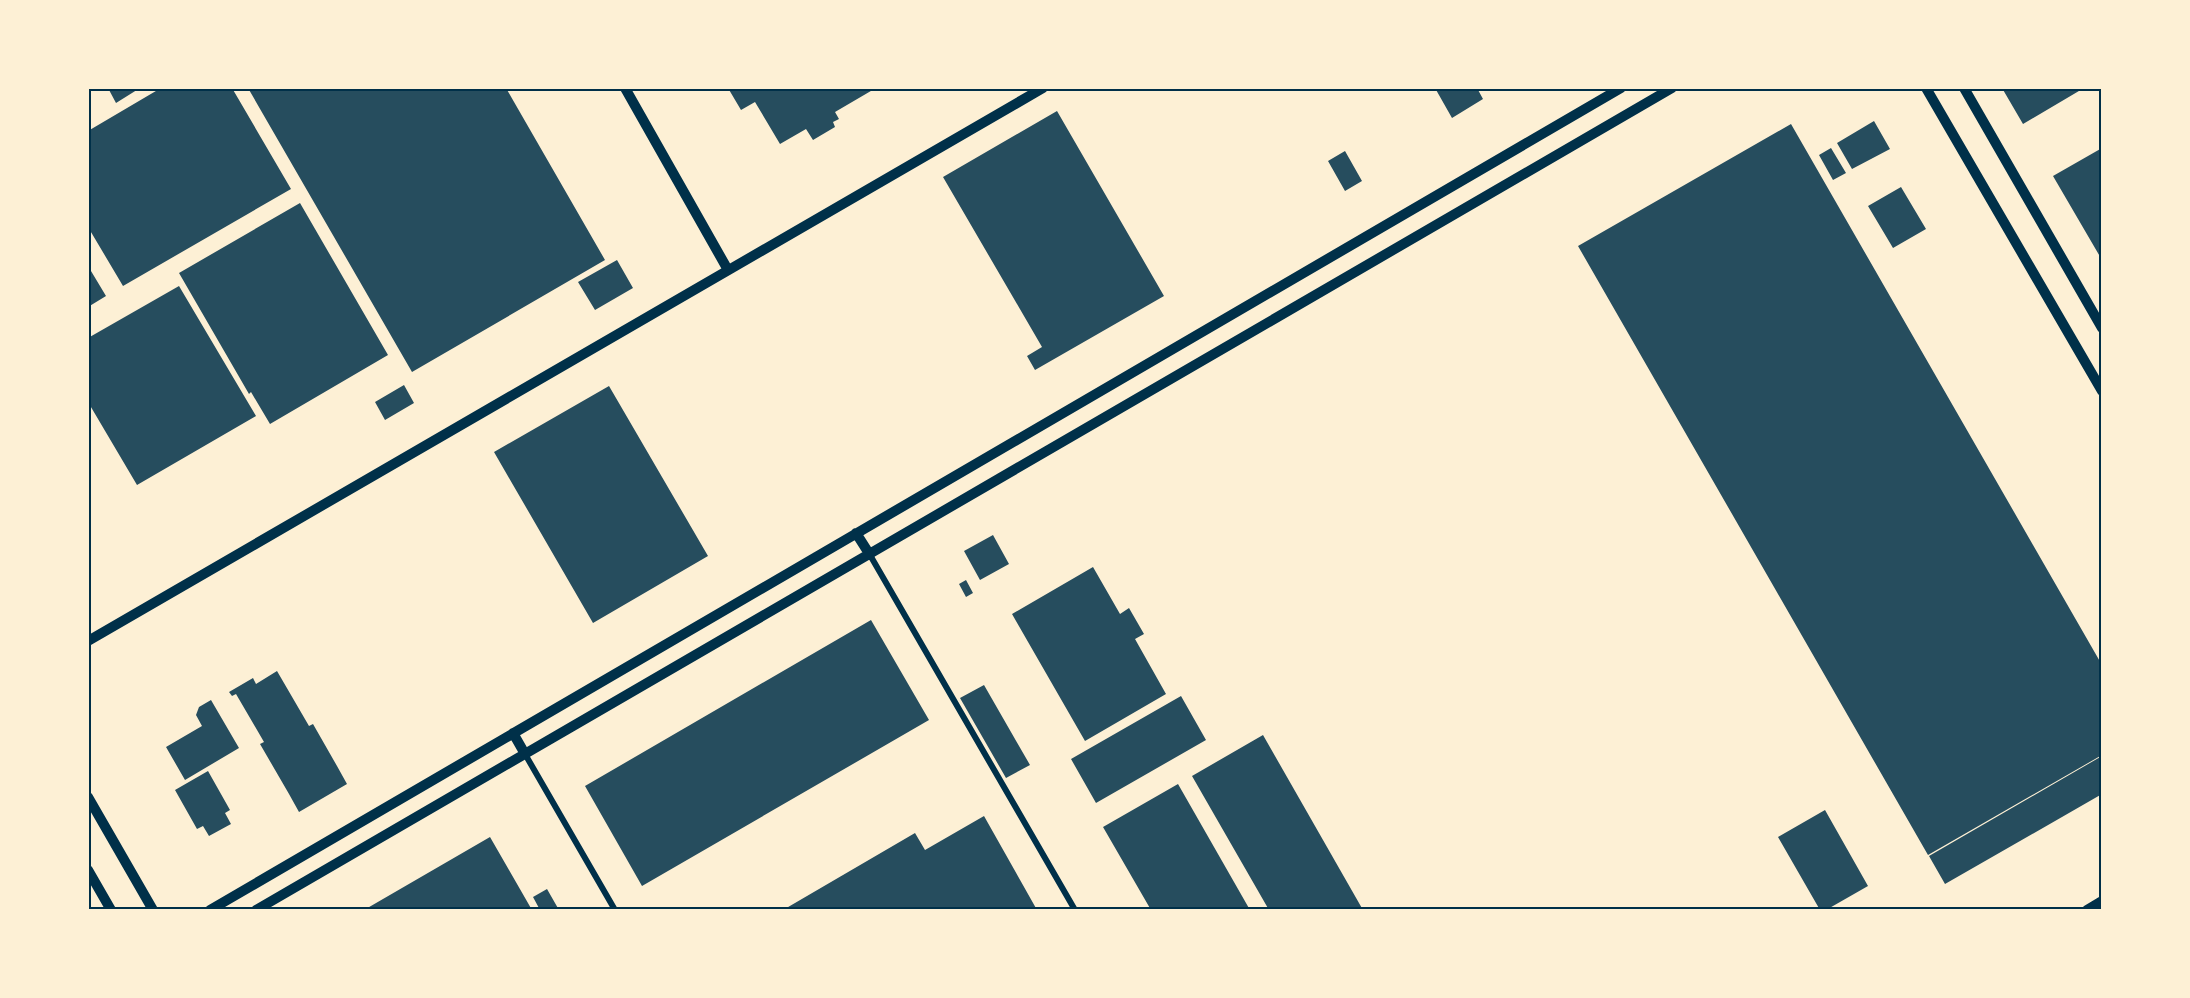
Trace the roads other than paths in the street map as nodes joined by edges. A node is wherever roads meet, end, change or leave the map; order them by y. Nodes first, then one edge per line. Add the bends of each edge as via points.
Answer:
1 (625, 88) edge
2 (1043, 88) edge
3 (1621, 88) edge
4 (1672, 88) edge
5 (1926, 88) edge
6 (1964, 88) edge
7 (728, 270) junction
8 (2102, 328) edge
9 (2102, 391) edge
10 (856, 533) junction
11 (870, 555) junction
12 (88, 641) edge
13 (513, 733) junction
14 (525, 754) junction
15 (88, 798) edge
16 (88, 870) edge
17 (2102, 901) edge
18 (111, 909) edge
19 (153, 909) edge
20 (210, 909) edge
21 (256, 909) edge
22 (615, 909) edge
23 (1075, 909) edge
24 (2087, 909) edge

1 - 7 street
2 - 7 street
3 - 10 street
4 - 11 street
5 - 9 street
6 - 8 street
7 - 12 street
10 - 11 street
10 - 13 street
11 - 14 street
11 - 23 street
13 - 14 street
13 - 20 street
14 - 21 street
14 - 22 street
15 - 19 street
16 - 18 street
17 - 24 street

